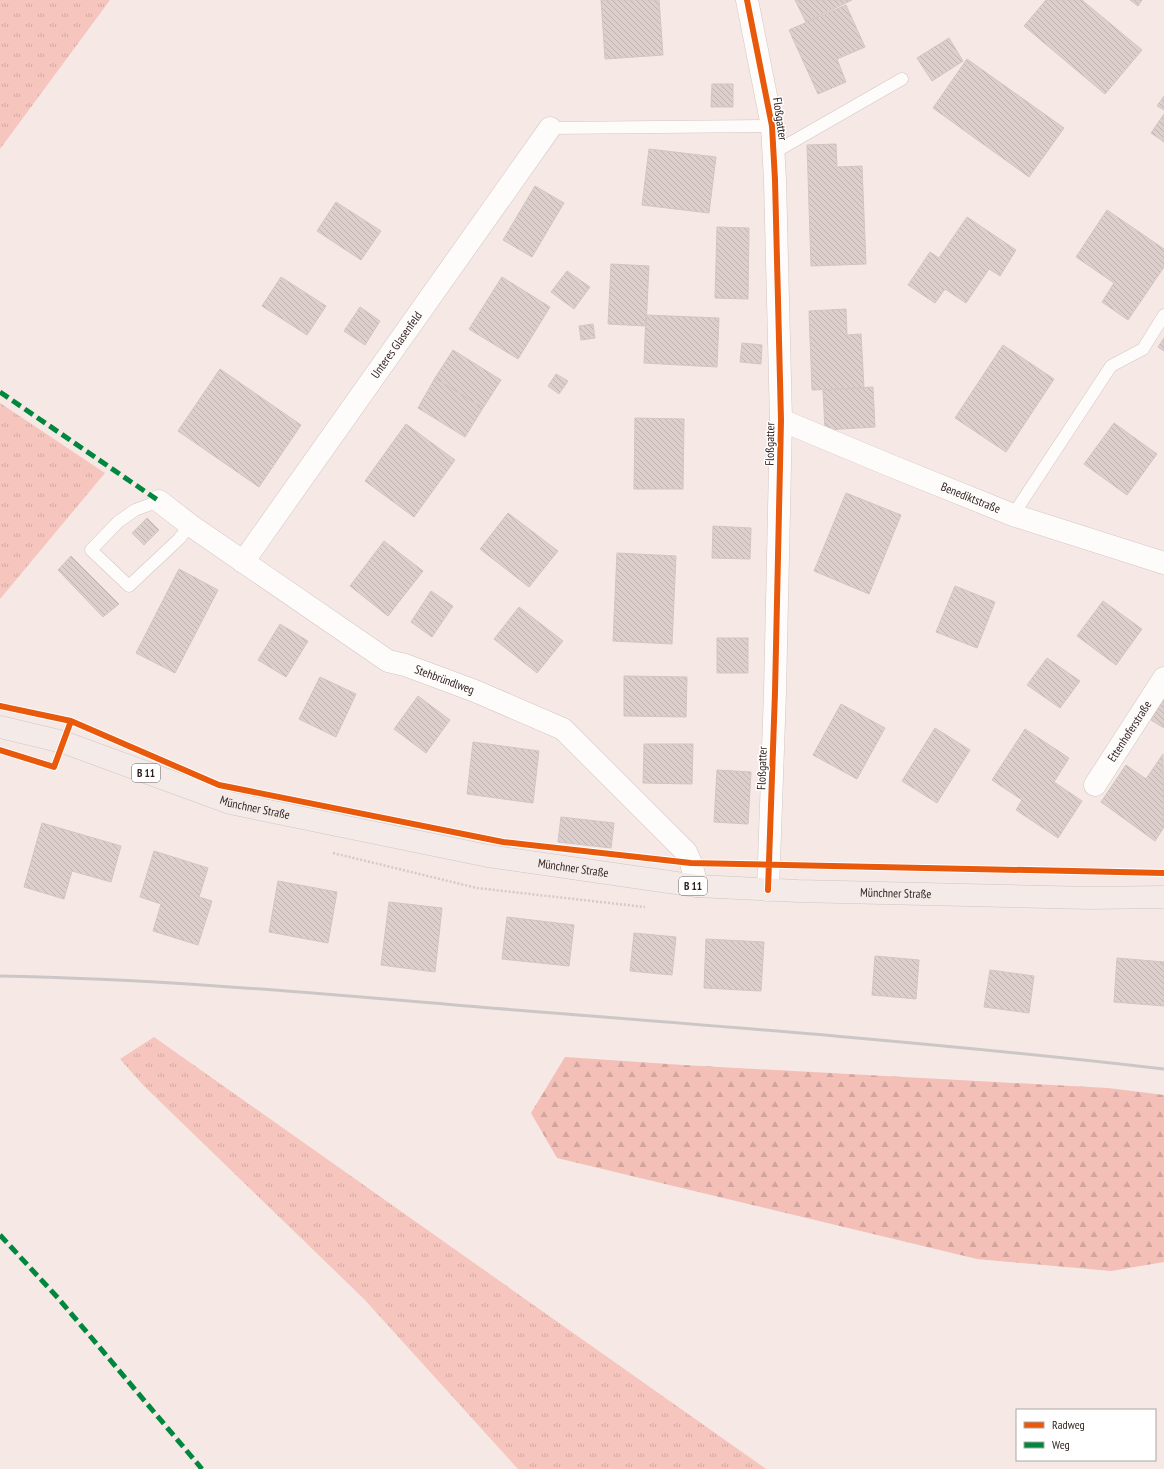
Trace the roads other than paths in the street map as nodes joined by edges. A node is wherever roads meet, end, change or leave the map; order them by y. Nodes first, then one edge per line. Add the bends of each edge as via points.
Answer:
1 (748, 0) edge
2 (902, 79) dead end
3 (772, 126) junction
4 (550, 128) joint
5 (773, 153) junction
6 (1164, 315) edge
7 (782, 420) junction
8 (159, 501) joint
9 (1013, 514) junction
10 (190, 525) junction
11 (243, 562) junction
12 (1164, 563) edge
13 (1164, 678) edge
14 (0, 727) edge
15 (1095, 785) dead end
16 (697, 886) junction
17 (768, 890) junction
18 (1164, 897) edge

1 - 3 street, Floßgatter
2 - 5 lane, Floßgatter
3 - 4 lane, Floßgatter
3 - 5 street, Floßgatter
4 - 11 street, Unteres Glasenfeld
5 - 7 street, Floßgatter
6 - 9 lane via 1143,349 1111,366
7 - 9 street, Benediktstraße
7 - 17 street, Floßgatter
8 - 10 street, Stehbründlweg
8 - 10 lane via 135,510 118,522 91,550 129,586 179,539
9 - 12 street, Benediktstraße
10 - 11 street, Stehbründlweg
11 - 16 street, Stehbründlweg via 388,661 468,688 563,729 686,852
13 - 15 street, Ettenhoferstraße
14 - 16 main road, Münchner Straße / B 11 via 63,742 230,803 488,856
16 - 17 main road, Münchner Straße / B 11
17 - 18 main road, Münchner Straße / B 11 via 1090,898

